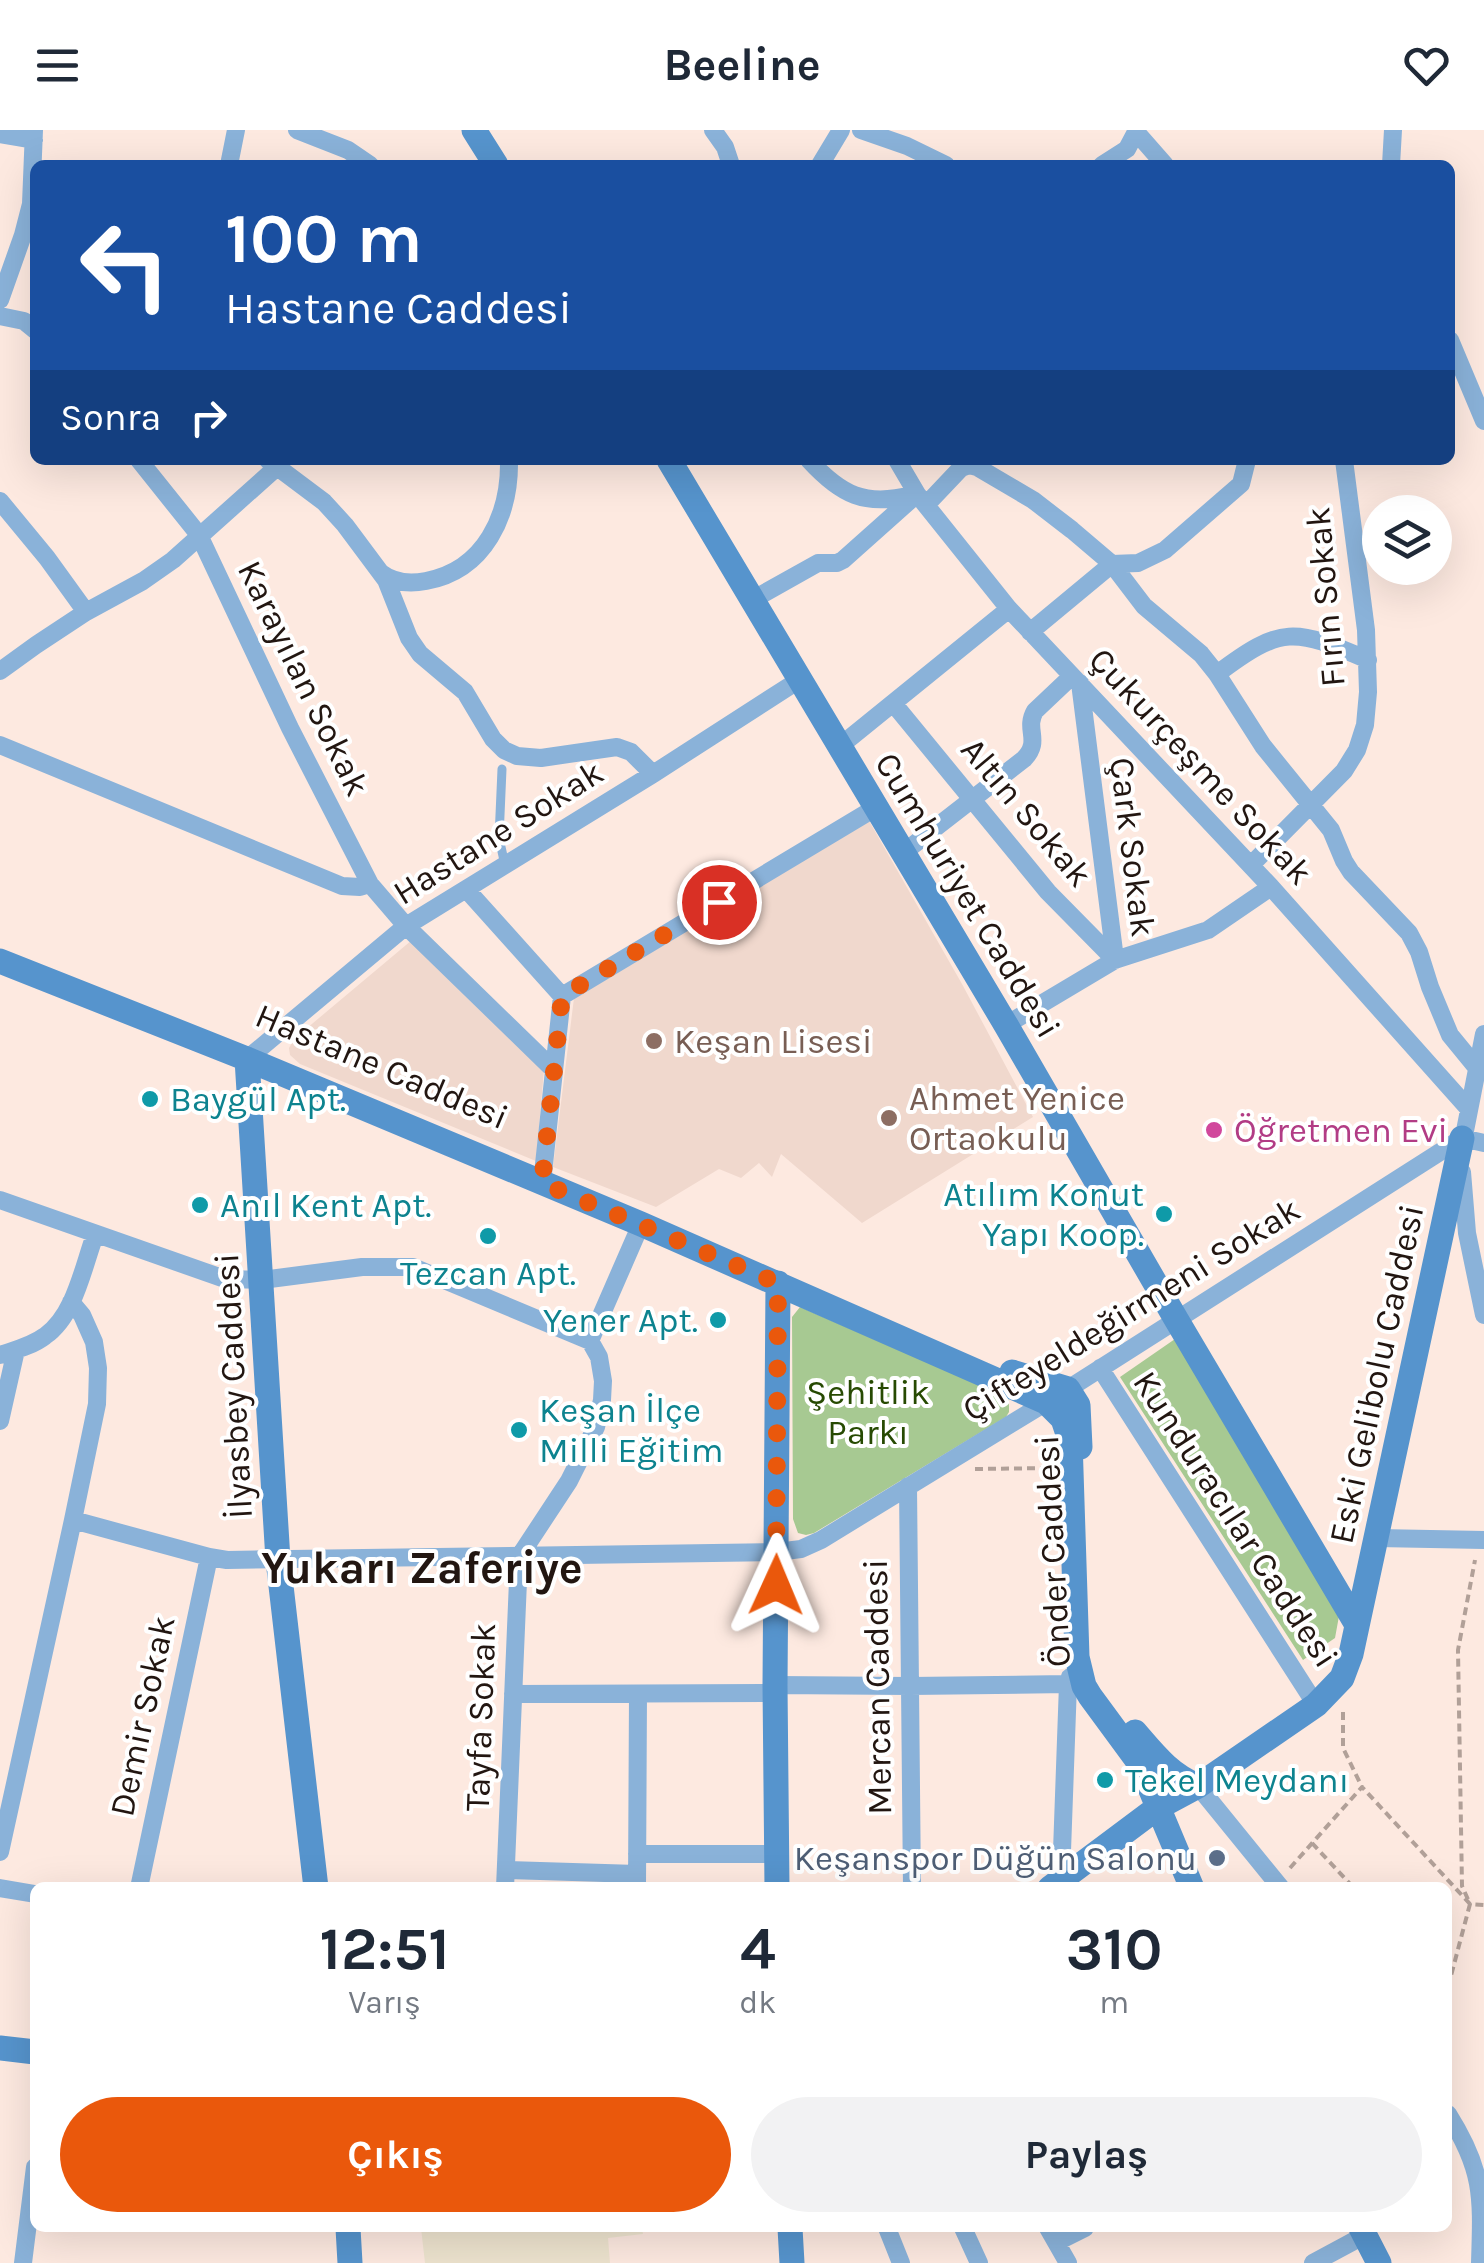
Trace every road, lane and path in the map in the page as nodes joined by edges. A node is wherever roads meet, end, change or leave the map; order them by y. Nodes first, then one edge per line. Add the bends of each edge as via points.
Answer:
1 (236, 130) edge
2 (297, 130) edge
3 (474, 130) edge
4 (713, 130) edge
5 (841, 130) edge
6 (862, 130) edge
7 (1393, 130) edge
8 (1137, 131) edge
9 (0, 134) edge
10 (34, 135) edge
11 (33, 160) edge
12 (230, 160) edge
13 (363, 160) edge
14 (493, 160) edge
15 (729, 160) edge
16 (823, 160) edge
17 (936, 160) edge
18 (1110, 160) edge
19 (1161, 160) edge
20 (1391, 160) edge
21 (30, 204) edge
22 (0, 300) edge
23 (0, 316) edge
24 (30, 325) edge
25 (1455, 352) edge
26 (1484, 421) edge
27 (143, 465) edge
28 (272, 465) edge
29 (274, 465) edge
30 (508, 465) edge
31 (672, 465) edge
32 (814, 465) edge
33 (901, 465) edge
34 (1246, 465) edge
35 (1345, 465) edge
36 (0, 500) edge
37 (922, 500) junction
38 (200, 535) junction
39 (1112, 564) junction
40 (380, 572) junction
41 (408, 582) junction
42 (752, 600) junction
43 (394, 601) junction
44 (1009, 608) junction
45 (86, 612) junction
46 (1030, 632) junction
47 (1368, 660) junction
48 (0, 671) edge
49 (1217, 674) junction
50 (1076, 679) junction
51 (799, 680) junction
52 (893, 702) junction
53 (0, 745) edge
54 (840, 746) junction
55 (502, 769) dead end
56 (653, 774) junction
57 (972, 801) junction
58 (1309, 804) junction
59 (875, 808) junction
60 (902, 853) junction
61 (505, 865) junction
62 (1251, 865) junction
63 (370, 884) junction
64 (1271, 887) junction
65 (466, 889) junction
66 (406, 926) junction
67 (0, 948) edge
68 (1115, 960) junction
69 (0, 962) edge
70 (562, 996) junction
71 (1006, 1024) junction
72 (1484, 1034) edge
73 (252, 1055) junction
74 (1476, 1068) junction
75 (554, 1070) junction
76 (1468, 1108) junction
77 (1473, 1141) edge
78 (543, 1178) junction
79 (0, 1200) edge
80 (641, 1224) junction
81 (95, 1234) junction
82 (1475, 1272) junction
83 (262, 1280) junction
84 (778, 1283) junction
85 (1431, 1283) junction
86 (71, 1302) junction
87 (1484, 1315) edge
88 (1176, 1319) junction
89 (590, 1341) junction
90 (8, 1352) edge
91 (1100, 1368) junction
92 (1057, 1396) junction
93 (0, 1420) edge
94 (974, 1468) dead end
95 (1070, 1468) junction
96 (908, 1486) junction
97 (74, 1520) junction
98 (1377, 1538) junction
99 (1481, 1540) edge
100 (777, 1552) junction
101 (209, 1557) junction
102 (518, 1557) junction
103 (278, 1560) junction
104 (1357, 1625) junction
105 (1077, 1658) junction
106 (1348, 1666) junction
107 (1068, 1684) junction
108 (910, 1686) junction
109 (775, 1689) junction
110 (513, 1694) junction
111 (638, 1694) junction
112 (1316, 1705) junction
113 (1198, 1786) junction
114 (1362, 1788) junction
115 (5, 1800) edge
116 (1157, 1808) junction
117 (1312, 1843) junction
118 (0, 1852) edge
119 (637, 1854) junction
120 (777, 1854) junction
121 (505, 1879) edge
122 (637, 1881) edge
123 (140, 1882) edge
124 (315, 1882) edge
125 (777, 1882) edge
126 (912, 1882) edge
127 (1055, 1882) edge
128 (1056, 1882) edge
129 (1189, 1882) edge
130 (1277, 1882) edge
131 (1281, 1882) edge
132 (1348, 1882) edge
133 (1450, 1882) edge
134 (1452, 1885) edge
135 (0, 1888) edge
136 (30, 1893) edge
137 (1470, 1904) junction
138 (1484, 1905) edge
139 (1452, 1972) edge
140 (0, 2048) edge
141 (30, 2051) edge
142 (1452, 2122) edge
143 (30, 2211) edge
144 (1483, 2212) edge
145 (348, 2232) edge
146 (790, 2232) edge
147 (889, 2232) edge
148 (965, 2232) edge
149 (1361, 2232) edge
150 (1364, 2232) edge
151 (1052, 2235) edge
152 (24, 2263) edge
153 (350, 2263) edge
154 (792, 2263) edge
155 (901, 2263) edge
156 (978, 2263) edge
157 (1068, 2263) edge
158 (1313, 2263) edge
159 (1379, 2263) edge
160 (1480, 2263) edge

1 - 12 street
2 - 13 street
3 - 14 main road
4 - 15 street
5 - 16 street
6 - 17 street
7 - 20 street
8 - 18 street via 1127,149
8 - 19 street
9 - 10 street
10 - 11 street
21 - 22 street
23 - 24 street
25 - 26 street
27 - 38 street, Karayılan Sokak
28 - 38 street
29 - 40 street via 336,513
30 - 41 street via 502,506 480,553 456,571
31 - 42 main road, Cumhuriyet Caddesi
32 - 37 street via 855,496
33 - 37 street, Çukurçeşme Sokak
34 - 39 street via 1241,484 1174,544 1146,561
35 - 47 street, Fırın Sokak
36 - 45 street
37 - 39 street via 973,466 1033,500
37 - 42 street via 842,560 818,563
37 - 44 street, Çukurçeşme Sokak
38 - 45 street via 143,581
38 - 63 street, Karayılan Sokak
39 - 46 street
39 - 49 street via 1144,606
40 - 41 street
40 - 43 street
41 - 43 street via 394,588
42 - 51 main road, Cumhuriyet Caddesi
43 - 56 street via 420,654 464,692 504,750 541,758 617,747
44 - 46 street, Çukurçeşme Sokak
44 - 52 street
45 - 48 street
46 - 50 street, Çukurçeşme Sokak
47 - 49 street via 1317,640 1284,636 1254,647
47 - 58 street, Fırın Sokak via 1367,710 1357,750
49 - 58 street
50 - 57 street via 1035,711 1031,752
50 - 62 street, Çukurçeşme Sokak
50 - 68 street, Çark Sokak
51 - 54 main road, Cumhuriyet Caddesi
51 - 56 street, Hastane Sokak
52 - 54 street
52 - 57 street, Altın Sokak
53 - 63 street, Hastane Sokak via 342,886
54 - 59 main road, Cumhuriyet Caddesi
55 - 61 lane via 499,838
56 - 61 street, Hastane Sokak
57 - 60 street
57 - 68 street, Altın Sokak
58 - 62 street, Fırın Sokak
58 - 74 street via 1331,830 1351,872 1409,934 1450,1034
59 - 60 main road, Cumhuriyet Caddesi
59 - 70 street
60 - 71 main road, Cumhuriyet Caddesi
61 - 65 street, Hastane Sokak
62 - 64 street, Çukurçeşme Sokak
63 - 66 street, Karayılan Sokak
64 - 68 street via 1208,930
64 - 76 street, Çukurçeşme Sokak
65 - 66 street, Hastane Sokak
65 - 70 street
66 - 73 street, Hastane Sokak
66 - 75 street, Karayılan Sokak
67 - 73 main road, Hastane Caddesi
68 - 71 street
69 - 73 main road, Hastane Caddesi
70 - 75 street
71 - 88 main road, Cumhuriyet Caddesi
72 - 74 street
73 - 78 main road, Hastane Caddesi
73 - 83 main road, İlyasbey Caddesi
74 - 76 street
75 - 78 street
76 - 77 street
77 - 82 street via 1464,1211
77 - 85 main road, Eski Gelibolu Caddesi
77 - 88 street, Çifteyeldeğirmeni Sokak
78 - 80 main road, Hastane Caddesi
78 - 92 main road, Hastane Caddesi
79 - 81 street
80 - 84 main road, Hastane Caddesi
80 - 89 street
81 - 83 street via 215,1278
81 - 86 street
82 - 85 street via 1466,1254 1451,1253
82 - 87 street
83 - 89 street via 413,1267
83 - 103 main road, İlyasbey Caddesi
84 - 92 main road, Hastane Caddesi
84 - 100 main road
85 - 98 main road, Eski Gelibolu Caddesi
86 - 90 street via 52,1331
86 - 97 street via 90,1330 98,1382
88 - 91 street, Çifteyeldeğirmeni Sokak
88 - 104 main road, Cumhuriyet Caddesi
89 - 102 street via 603,1381 596,1427
90 - 93 street
91 - 92 street, Çifteyeldeğirmeni Sokak
91 - 112 street, Kunduracılar Caddesi
92 - 95 main road, Önder Caddesi
92 - 96 street, Çifteyeldeğirmeni Sokak
92 - 113 main road, Önder Caddesi via 1076,1400 1079,1412 1090,1672 1160,1762
94 - 95 path
95 - 105 main road, Önder Caddesi
96 - 100 street, Çifteyeldeğirmeni Sokak via 811,1546
96 - 108 street, Mercan Caddesi
97 - 101 street, Çifteyeldeğirmeni Sokak
97 - 115 street
98 - 99 street
98 - 104 main road, Eski Gelibolu Caddesi
99 - 137 path via 1458,1650 1462,1886
100 - 102 street, Çifteyeldeğirmeni Sokak
100 - 109 main road
101 - 103 street, Çifteyeldeğirmeni Sokak
101 - 123 street, Demir Sokak
102 - 103 street, Çifteyeldeğirmeni Sokak
102 - 110 street, Tayfa Sokak
103 - 124 main road, İlyasbey Caddesi
104 - 106 main road, Eski Gelibolu Caddesi
105 - 107 street
105 - 116 main road, Önder Caddesi via 1084,1686 1140,1764
106 - 112 main road
106 - 114 path via 1341,1737
107 - 108 street
107 - 127 street
108 - 109 street
108 - 126 street, Mercan Caddesi
109 - 111 street
109 - 120 main road
110 - 111 street
110 - 121 street, Tayfa Sokak
111 - 119 street
112 - 113 main road
113 - 116 main road
113 - 130 street
114 - 117 path
114 - 133 path
115 - 118 street
116 - 128 main road
116 - 129 main road, Önder Caddesi
117 - 131 path
117 - 132 path
119 - 120 street
119 - 122 street
120 - 125 main road
121 - 122 street
134 - 137 path
135 - 136 street
137 - 138 path
137 - 139 path
140 - 141 main road
142 - 144 street via 1476,2167
143 - 152 street
144 - 160 street
145 - 153 main road
146 - 154 main road
147 - 155 street
148 - 156 street
149 - 158 street
150 - 159 main road
151 - 157 street

